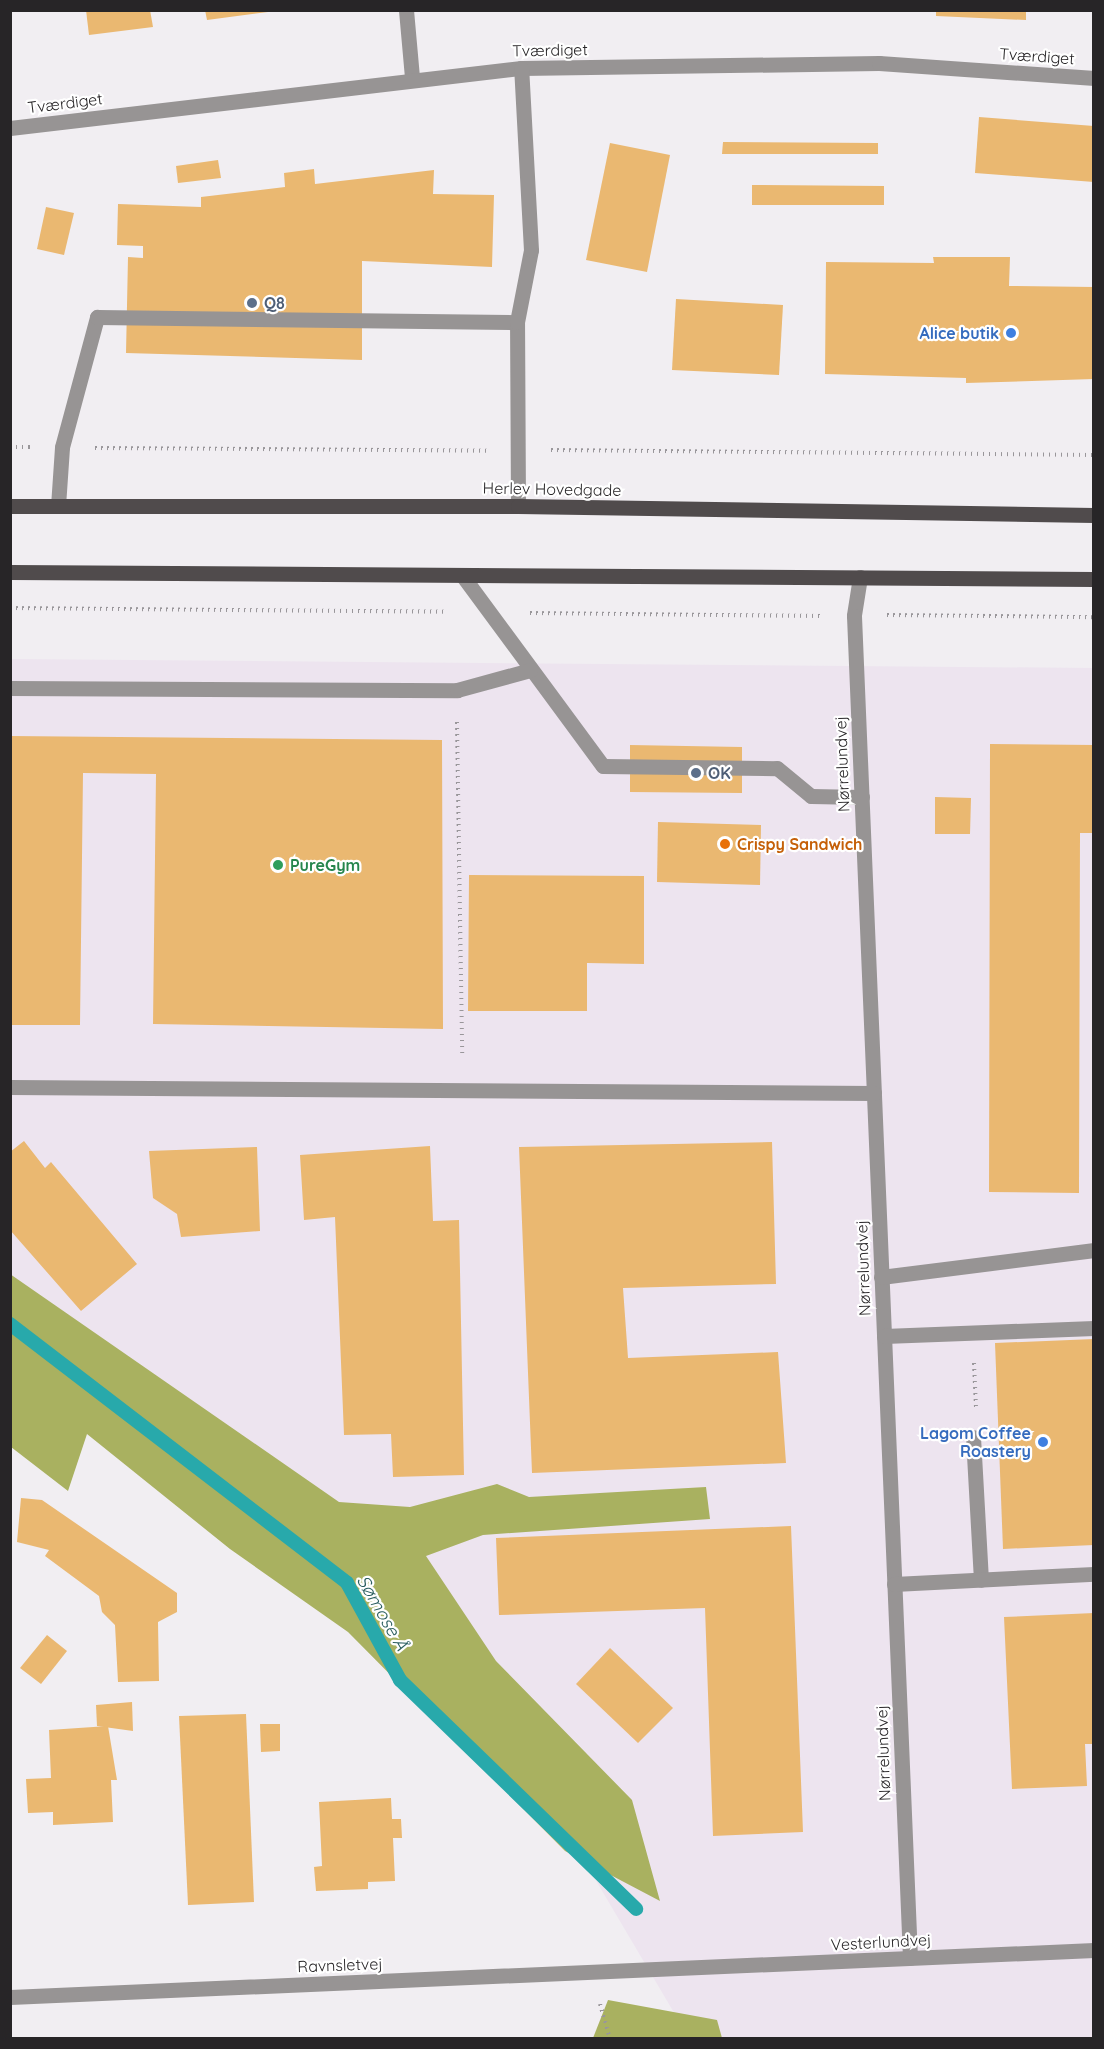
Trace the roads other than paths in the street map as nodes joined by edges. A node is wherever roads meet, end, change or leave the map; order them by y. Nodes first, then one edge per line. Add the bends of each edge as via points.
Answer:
1 (406, 10) edge
2 (521, 68) junction
3 (412, 77) junction
4 (1094, 78) edge
5 (10, 128) edge
6 (517, 322) junction
7 (10, 506) edge
8 (58, 506) junction
9 (518, 506) junction
10 (1094, 515) edge
11 (10, 572) edge
12 (462, 575) junction
13 (860, 577) junction
14 (1094, 579) edge
15 (530, 670) junction
16 (10, 688) edge
17 (862, 797) junction
18 (10, 1087) edge
19 (874, 1093) junction
20 (1094, 1250) edge
21 (881, 1277) junction
22 (1094, 1328) edge
23 (884, 1336) junction
24 (973, 1437) road end
25 (1094, 1574) edge
26 (981, 1580) junction
27 (894, 1584) junction
28 (1094, 1950) edge
29 (910, 1958) junction
30 (671, 1972) joint
31 (10, 1997) edge

1 - 3 street
2 - 3 street, Tværdiget
2 - 4 street, Tværdiget via 879,63
2 - 6 street via 531,250
3 - 5 street, Tværdiget
6 - 8 street via 97,316 62,447
6 - 9 street
7 - 8 main road, Herlev Hovedgade
8 - 9 main road, Herlev Hovedgade
9 - 10 main road, Herlev Hovedgade
11 - 12 main road
12 - 13 main road
12 - 15 street
13 - 14 main road
13 - 17 street, Nørrelundvej via 854,616
15 - 16 street via 457,690
15 - 17 street via 603,766 777,768 811,796
17 - 19 street, Nørrelundvej
18 - 19 street via 462,1087
19 - 21 street, Nørrelundvej
20 - 21 street
21 - 23 street, Nørrelundvej
22 - 23 street
23 - 27 street, Nørrelundvej
24 - 26 street
25 - 26 street
26 - 27 street
27 - 29 street, Nørrelundvej
28 - 29 street, Vesterlundvej
29 - 30 street, Vesterlundvej
30 - 31 street, Ravnsletvej

